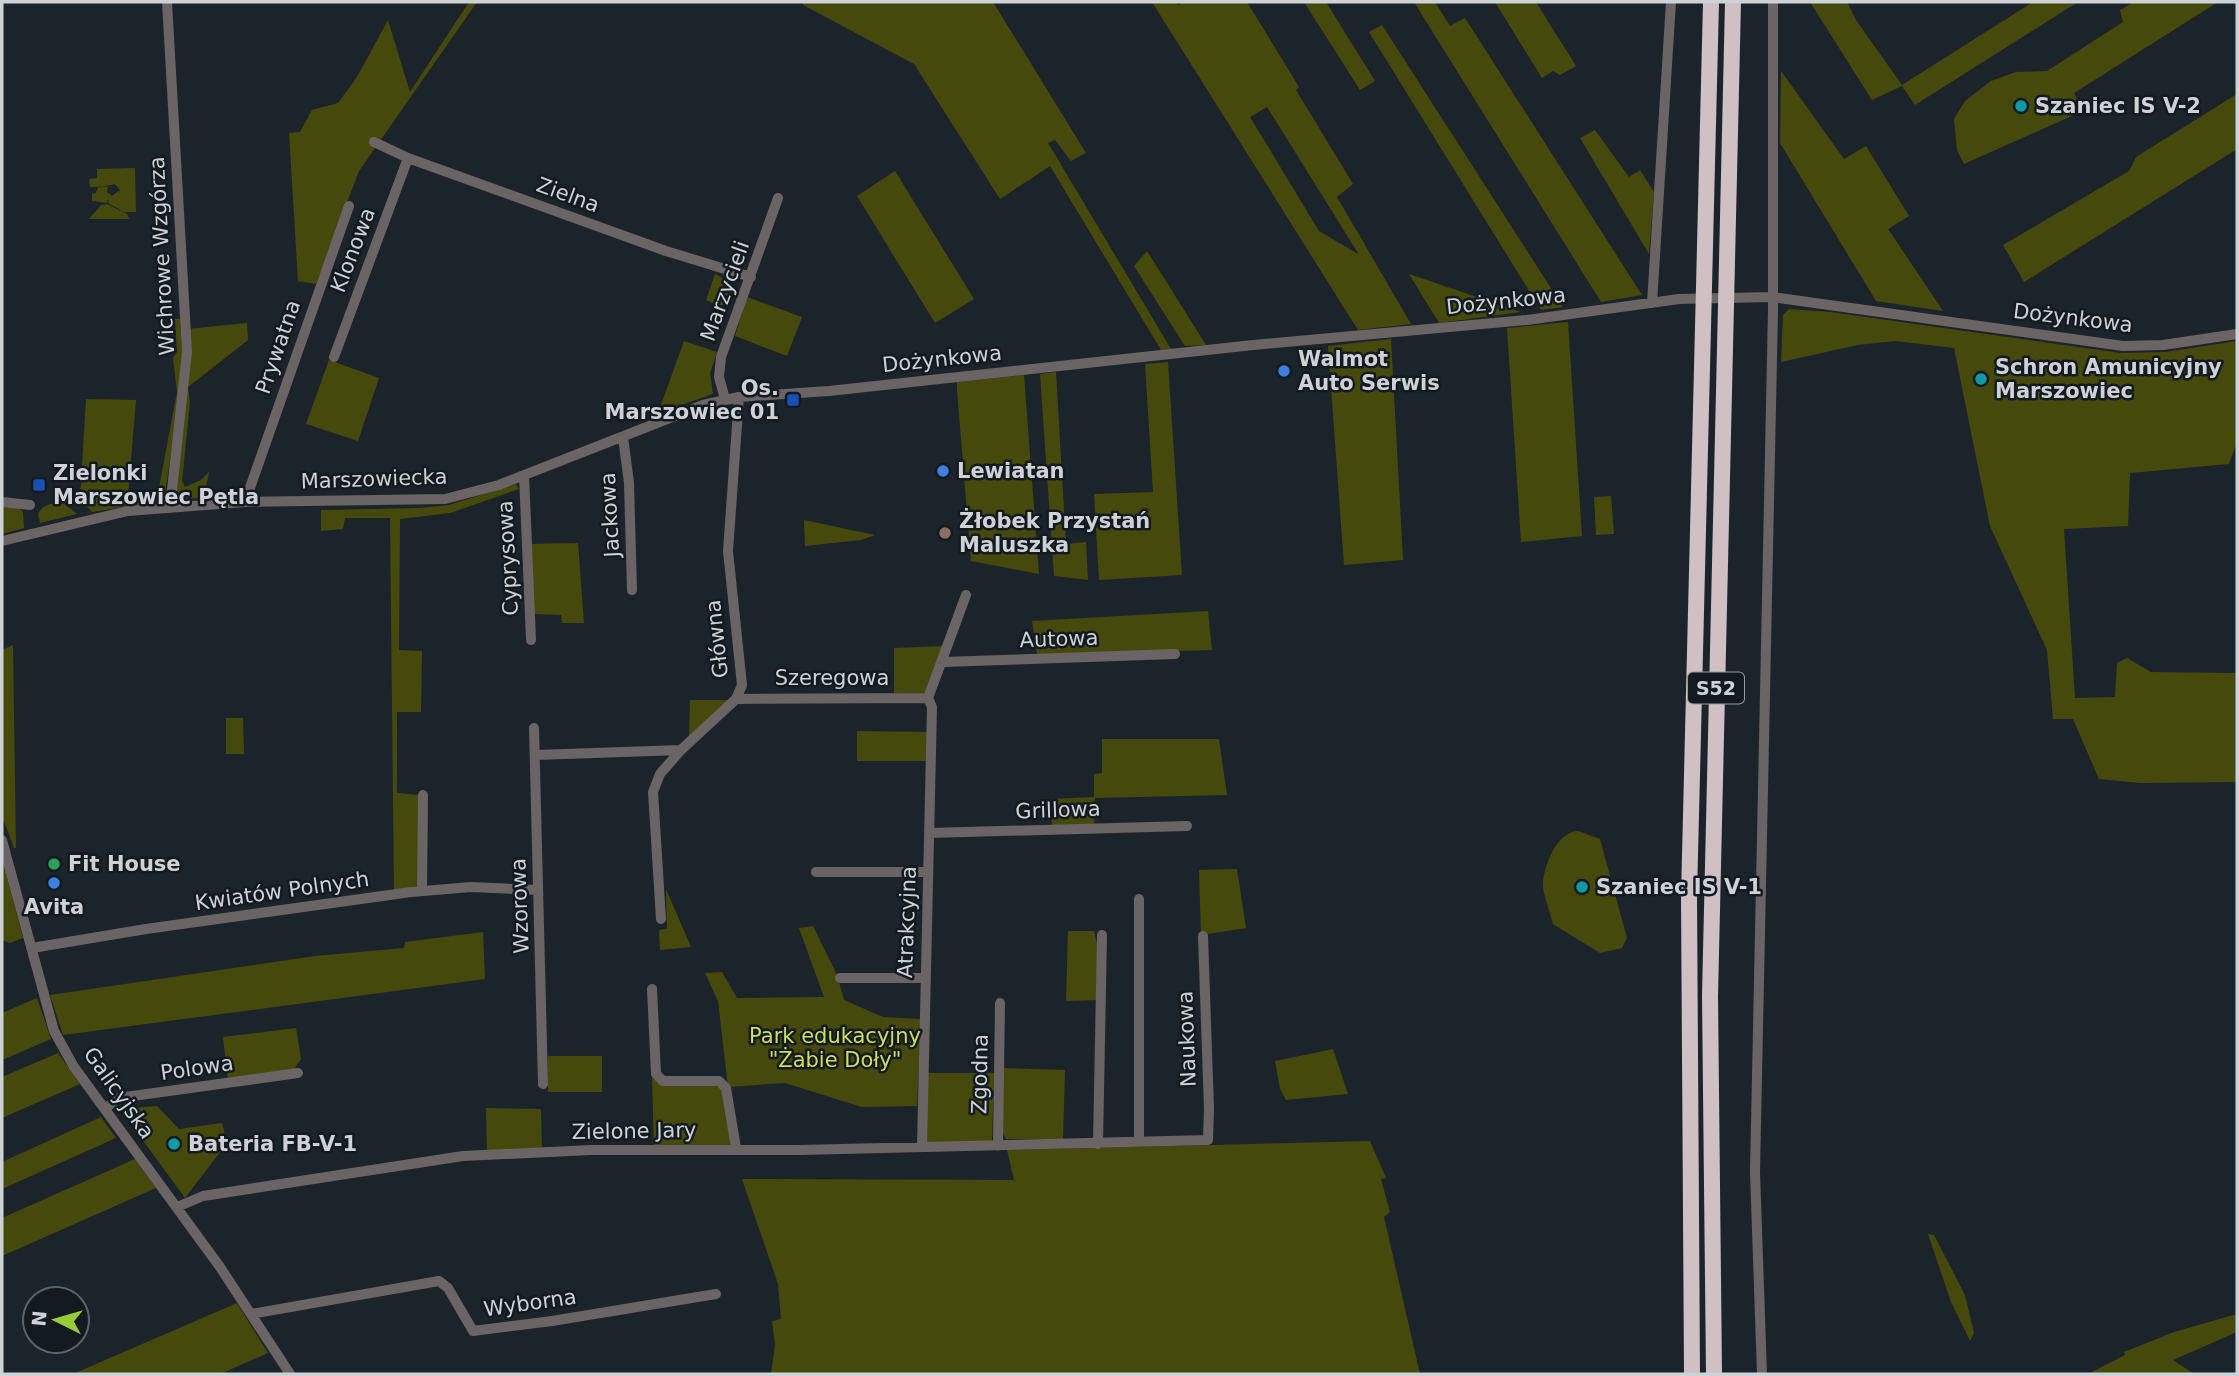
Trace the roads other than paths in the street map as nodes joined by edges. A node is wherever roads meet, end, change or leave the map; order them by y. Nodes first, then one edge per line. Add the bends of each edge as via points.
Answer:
1 (167, 2) edge
2 (1671, 2) edge
3 (1711, 2) edge
4 (1733, 2) edge
5 (1773, 2) edge
6 (374, 142) dead end
7 (408, 158) junction
8 (779, 198) dead end
9 (349, 206) dead end
10 (751, 277) junction
11 (1772, 297) junction
12 (1652, 303) junction
13 (2237, 334) edge
14 (334, 356) dead end
15 (776, 394) joint
16 (739, 397) junction
17 (724, 399) junction
18 (623, 437) junction
19 (524, 475) junction
20 (2, 502) edge
21 (246, 502) junction
22 (30, 505) dead end
23 (170, 508) junction
24 (2, 541) edge
25 (632, 590) dead end
26 (966, 595) dead end
27 (531, 640) dead end
28 (1175, 654) dead end
29 (943, 662) junction
30 (928, 698) junction
31 (736, 699) junction
32 (534, 728) dead end
33 (681, 750) junction
34 (536, 755) junction
35 (423, 795) dead end
36 (1187, 826) dead end
37 (929, 833) junction
38 (2, 841) edge
39 (816, 872) dead end
40 (928, 872) junction
41 (538, 890) junction
42 (422, 891) junction
43 (1139, 899) dead end
44 (661, 919) dead end
45 (1102, 935) dead end
46 (1203, 936) dead end
47 (32, 948) junction
48 (840, 978) dead end
49 (925, 978) junction
50 (652, 989) dead end
51 (1000, 1003) dead end
52 (299, 1073) dead end
53 (543, 1084) dead end
54 (105, 1109) junction
55 (1208, 1140) joint
56 (1139, 1141) junction
57 (1098, 1144) junction
58 (998, 1146) junction
59 (922, 1147) junction
60 (736, 1148) junction
61 (177, 1207) junction
62 (716, 1294) dead end
63 (251, 1314) junction
64 (290, 1374) edge
65 (1692, 1374) edge
66 (1714, 1374) edge
67 (1762, 1374) edge

1 - 23 street, Wichrowe Wzgórza via 187,352
2 - 12 street
3 - 65 highway, S52 via 1689,896
4 - 66 highway, S52 via 1710,970
5 - 11 street
6 - 7 street, Zielna
7 - 10 street, Zielna
7 - 14 street, Klonowa
8 - 10 street, Marzycieli
9 - 21 street, Prywatna
10 - 17 street, Marzycieli via 721,357
11 - 12 street, Dożynkowa
11 - 13 street, Dożynkowa via 2123,346
11 - 67 street via 1755,1172
12 - 15 street, Dożynkowa via 1527,320
15 - 16 street, Marszowiecka
16 - 17 street, Marszowiecka
16 - 31 street, Główna via 727,551 742,685
17 - 18 street, Marszowiecka
18 - 19 street, Marszowiecka
18 - 25 street, Jackowa
19 - 21 street, Marszowiecka via 445,499
19 - 27 street, Cyprysowa
20 - 22 street
21 - 23 street, Marszowiecka
23 - 24 street, Marszowiecka via 128,511
26 - 29 street
28 - 29 street, Autowa
29 - 30 street
30 - 31 street, Szeregowa
30 - 37 street, Atrakcyjna via 932,707
31 - 33 street, Główna
32 - 34 street, Wzorowa
33 - 34 street
33 - 44 street, Główna via 660,774 653,792
34 - 41 street, Wzorowa
35 - 42 street
36 - 37 street, Grillowa
37 - 40 street, Atrakcyjna
38 - 47 street, Galicyjska
39 - 40 street
40 - 49 street, Atrakcyjna
41 - 42 street, Kwiatów Polnych via 471,887
41 - 53 street, Wzorowa
42 - 47 street, Kwiatów Polnych
43 - 56 street
45 - 57 street
46 - 55 street, Naukowa
47 - 54 street, Galicyjska via 54,1031
48 - 49 street
49 - 59 street, Atrakcyjna
50 - 60 street via 656,1074 663,1081 719,1081 726,1088
51 - 58 street, Zgodna
52 - 54 street, Polowa via 118,1098
54 - 61 street, Galicyjska
55 - 56 street, Zielone Jary
56 - 57 street, Zielone Jary
57 - 58 street, Zielone Jary
58 - 59 street, Zielone Jary
59 - 60 street, Zielone Jary
60 - 61 street, Zielone Jary via 463,1156 203,1196
61 - 63 street, Galicyjska
62 - 63 street, Wyborna via 473,1331 448,1288 439,1281
63 - 64 street, Galicyjska

